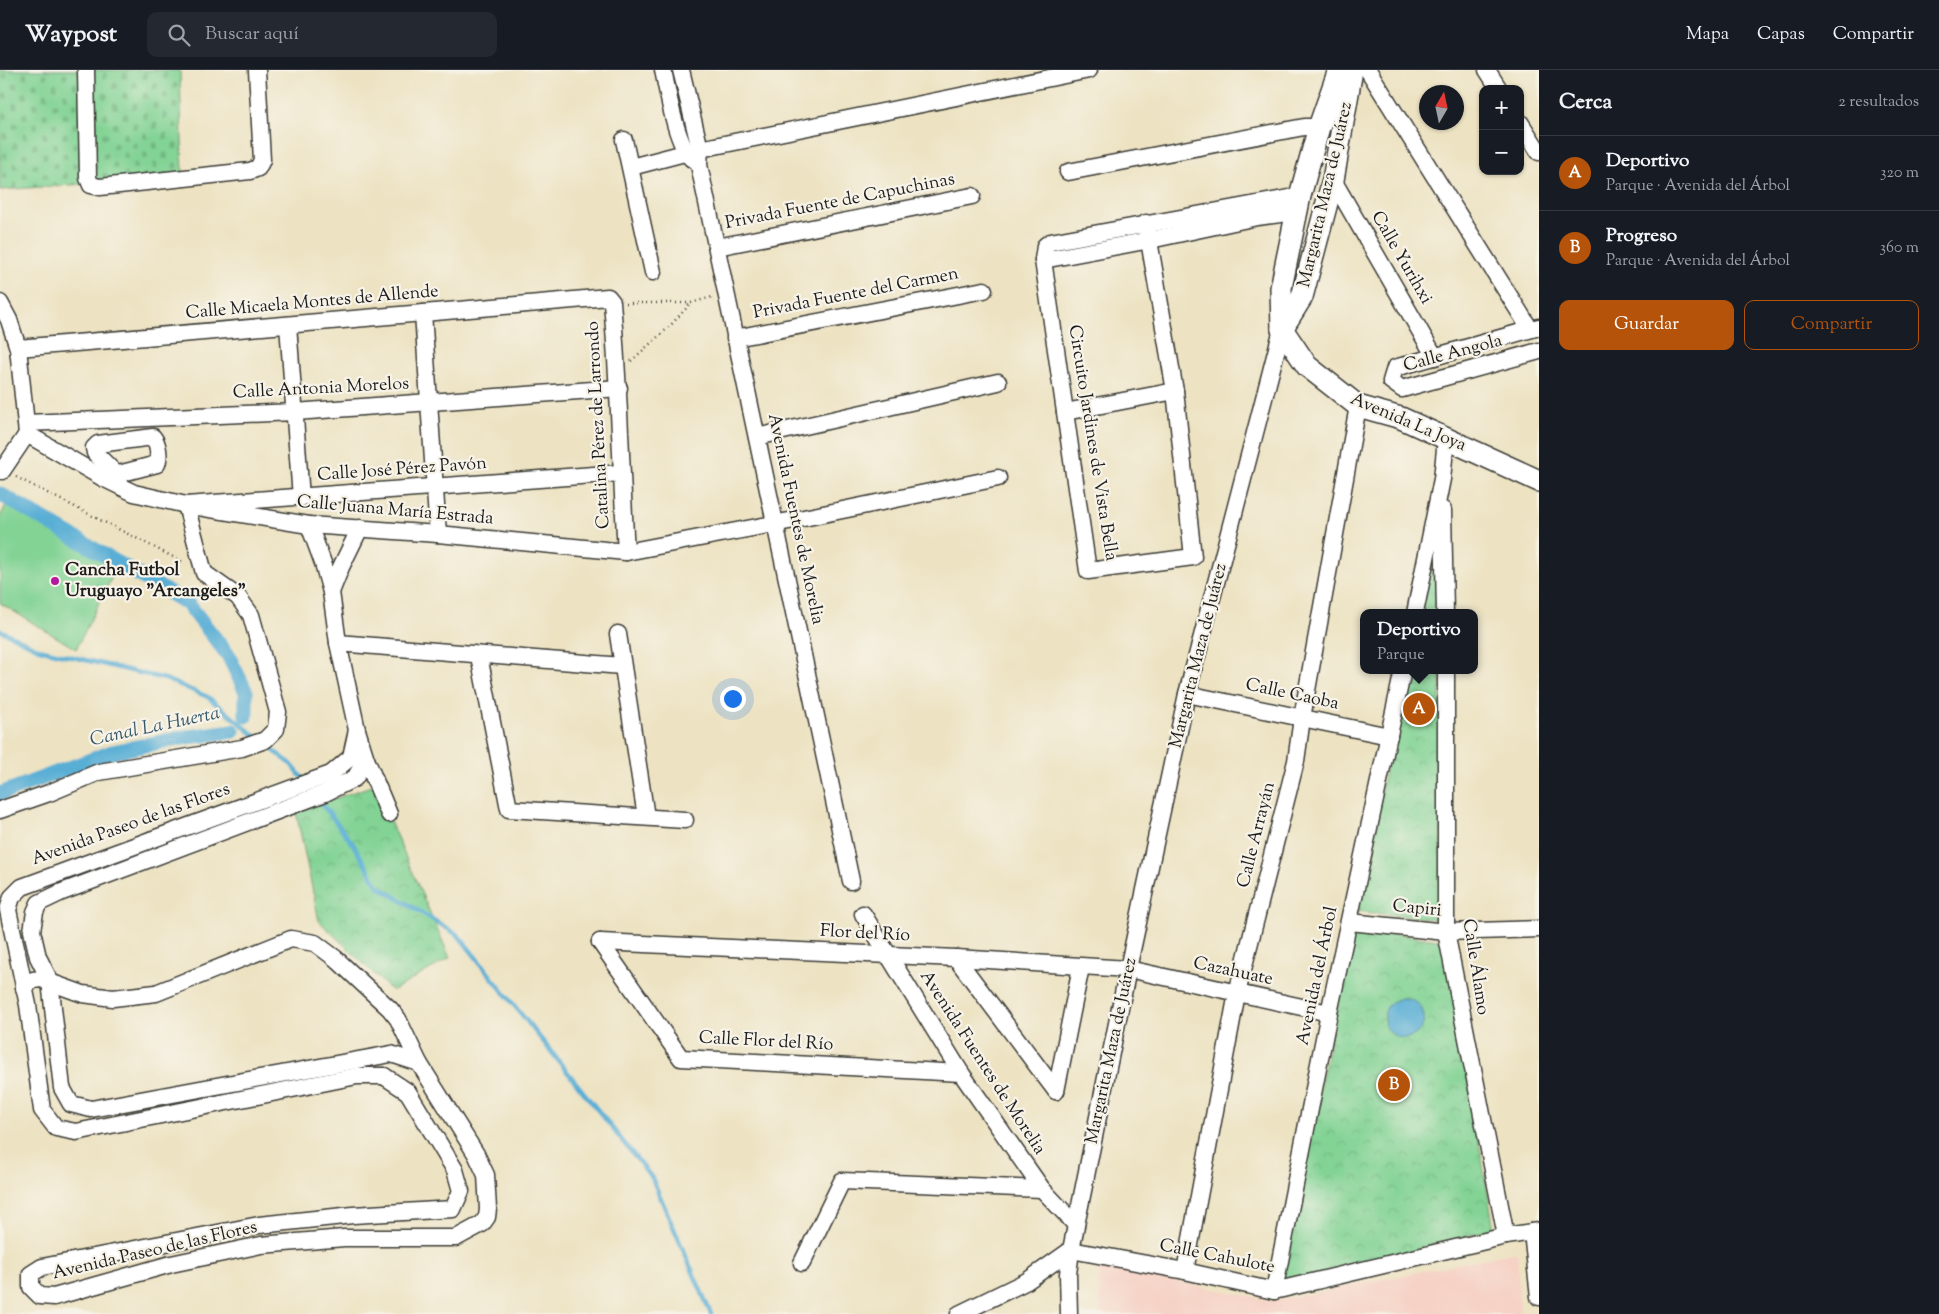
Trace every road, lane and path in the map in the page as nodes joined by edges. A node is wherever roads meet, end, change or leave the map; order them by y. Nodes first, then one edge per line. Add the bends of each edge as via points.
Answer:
1 (86, 70) edge
2 (257, 70) edge
3 (662, 70) edge
4 (681, 70) edge
5 (1089, 70) edge
6 (1487, 70) edge
7 (1355, 73) edge
8 (1496, 85) edge
9 (1319, 126) junction
10 (1524, 128) edge
11 (624, 140) dead end
12 (693, 151) junction
13 (1539, 152) edge
14 (631, 167) junction
15 (1068, 172) dead end
16 (1333, 180) junction
17 (972, 196) dead end
18 (1298, 204) junction
19 (1146, 223) junction
20 (1150, 240) junction
21 (717, 247) junction
22 (1043, 260) junction
23 (653, 272) dead end
24 (984, 290) dead end
25 (726, 293) junction
26 (610, 300) junction
27 (0, 303) edge
28 (691, 303) junction
29 (423, 313) junction
30 (4, 319) edge
31 (288, 325) junction
32 (1534, 328) edge
33 (1282, 329) junction
34 (735, 338) junction
35 (18, 348) junction
36 (1539, 351) edge
37 (1435, 356) junction
38 (618, 371) junction
39 (998, 382) dead end
40 (619, 388) junction
41 (1174, 391) junction
42 (429, 403) junction
43 (1358, 406) junction
44 (295, 412) junction
45 (1065, 412) junction
46 (26, 429) junction
47 (757, 437) junction
48 (1446, 439) junction
49 (1, 470) edge
50 (621, 473) junction
51 (998, 478) dead end
52 (1442, 479) junction
53 (1539, 482) edge
54 (435, 488) junction
55 (302, 498) junction
56 (186, 505) junction
57 (775, 524) junction
58 (309, 525) junction
59 (360, 528) junction
60 (438, 534) junction
61 (626, 552) junction
62 (204, 573) junction
63 (331, 592) junction
64 (1416, 609) edge
65 (1445, 609) edge
66 (618, 634) dead end
67 (338, 643) junction
68 (479, 656) junction
69 (622, 666) junction
70 (1402, 674) edge
71 (1446, 674) edge
72 (1187, 694) junction
73 (1302, 718) junction
74 (1389, 736) junction
75 (359, 758) junction
76 (305, 783) junction
77 (312, 798) junction
78 (0, 810) edge
79 (389, 814) dead end
80 (646, 817) junction
81 (685, 820) dead end
82 (851, 881) dead end
83 (863, 914) dead end
84 (1350, 922) junction
85 (1539, 929) edge
86 (1446, 932) junction
87 (600, 942) joint
88 (888, 955) junction
89 (956, 958) junction
90 (1081, 967) junction
91 (1128, 969) junction
92 (50, 981) junction
93 (24, 988) junction
94 (1238, 993) junction
95 (83, 994) junction
96 (28, 1005) junction
97 (54, 1006) junction
98 (1329, 1013) junction
99 (398, 1019) junction
100 (391, 1054) junction
101 (419, 1063) junction
102 (961, 1073) junction
103 (384, 1076) junction
104 (400, 1085) junction
105 (1042, 1189) junction
106 (461, 1191) junction
107 (488, 1200) junction
108 (453, 1209) junction
109 (1076, 1226) junction
110 (477, 1228) junction
111 (1536, 1231) edge
112 (1506, 1236) junction
113 (1071, 1250) junction
114 (802, 1263) dead end
115 (1184, 1271) junction
116 (1274, 1291) junction
117 (1539, 1297) edge
118 (959, 1314) edge
119 (1069, 1314) edge

1 - 2 street via 88,178 92,185 100,187 258,168 262,160
3 - 12 street, Avenida Fuentes de Morelia
4 - 12 street
5 - 12 street
6 - 8 street
7 - 9 main road, Margarita Maza de Juárez
7 - 16 main road, Margarita Maza de Juárez
7 - 32 street
9 - 15 street
9 - 18 main road, Margarita Maza de Juárez
10 - 13 street
11 - 14 street
12 - 14 street
12 - 21 street, Avenida Fuentes de Morelia
14 - 23 street
16 - 33 main road, Margarita Maza de Juárez via 1302,298
16 - 37 street, Calle Yurihxi
17 - 21 street, Privada Fuente de Capuchinas
18 - 19 street
18 - 20 street via 1257,217
18 - 33 main road, Margarita Maza de Juárez via 1281,288
19 - 20 street, Circuito Jardines de Vista Bella
19 - 22 street via 1050,242 1045,246
20 - 22 street
20 - 41 street, Circuito Jardines de Vista Bella
21 - 25 street, Avenida Fuentes de Morelia
22 - 45 street, Circuito Jardines de Vista Bella
24 - 34 street, Privada Fuente del Carmen
25 - 28 path
25 - 34 street, Avenida Fuentes de Morelia
26 - 28 path
26 - 29 street, Calle Micaela Montes de Allende
26 - 38 street, Catalina Pérez de Larrondo
27 - 30 street
28 - 38 path
29 - 31 street, Calle Micaela Montes de Allende
29 - 42 street
30 - 35 street
31 - 35 street, Calle Micaela Montes de Allende
31 - 44 street
32 - 37 street, Calle Angola
33 - 43 main road, Avenida La Joya via 1308,366
33 - 72 street, Margarita Maza de Juárez
34 - 47 street, Avenida Fuentes de Morelia
35 - 46 street
36 - 37 street, Calle Angola via 1402,389 1391,381 1395,368
38 - 40 street, Catalina Pérez de Larrondo
39 - 47 street
40 - 42 street, Calle Antonia Morelos
40 - 50 street, Catalina Pérez de Larrondo
41 - 45 street
41 - 45 street, Circuito Jardines de Vista Bella via 1193,557 1088,571
42 - 44 street, Calle Antonia Morelos
42 - 54 street
43 - 48 main road, Avenida La Joya via 1401,418
43 - 73 street, Calle Arrayán
44 - 46 street, Calle Antonia Morelos
44 - 55 street
46 - 49 street
46 - 56 street, Calle Juana María Estrada via 134,493
47 - 57 street, Avenida Fuentes de Morelia
48 - 52 street
48 - 53 main road, Avenida La Joya
49 - 62 path
50 - 54 street, Calle José Pérez Pavón
50 - 61 street, Catalina Pérez de Larrondo
51 - 57 street, Calle Juana María Estrada
52 - 64 street
52 - 65 street
54 - 55 street, Calle José Pérez Pavón
54 - 60 street
55 - 56 street, Calle José Pérez Pavón
56 - 58 street, Calle Juana María Estrada
56 - 62 street
57 - 61 street, Calle Juana María Estrada
57 - 82 street, Avenida Fuentes de Morelia
58 - 59 street, Calle Juana María Estrada
58 - 63 street
59 - 60 street, Calle Juana María Estrada
59 - 63 street
60 - 61 street, Calle Juana María Estrada
62 - 78 street via 238,597 251,614 278,712 276,729 259,742 242,748 99,772
63 - 67 street
66 - 69 street
67 - 68 street
67 - 75 street via 357,730
68 - 69 street
68 - 80 street via 509,809
69 - 80 street
70 - 74 street, Avenida del Árbol
71 - 86 street, Calle Álamo
72 - 73 street, Calle Caoba
72 - 91 street, Margarita Maza de Juárez
73 - 74 street, Calle Caoba
73 - 94 street, Calle Arrayán via 1296,761
74 - 84 street, Avenida del Árbol
75 - 76 street, Avenida Paseo de las Flores via 331,774
75 - 77 street via 355,778
75 - 79 street
76 - 77 street
76 - 93 street, Avenida Paseo de las Flores via 22,887 12,897 8,910
77 - 92 street via 40,903 32,931 38,957
80 - 81 street
83 - 88 street, Avenida Fuentes de Morelia
84 - 86 street, Capiri
84 - 98 street, Avenida del Árbol
85 - 86 street, Capiri
86 - 112 street, Calle Álamo
87 - 88 street, Flor del Río
87 - 102 street, Calle Flor del Río via 680,1058
88 - 89 street, Flor del Río
88 - 102 street, Avenida Fuentes de Morelia
89 - 90 street, Flor del Río
89 - 90 street via 1056,1091
90 - 91 street, Flor del Río
91 - 94 street, Cazahuate
91 - 109 street, Margarita Maza de Juárez
92 - 93 street via 33,980
92 - 95 street
92 - 97 street
93 - 96 street, Avenida Paseo de las Flores
94 - 98 street, Cazahuate
94 - 115 street, Calle Arrayán
95 - 97 street
95 - 99 street via 114,998 156,993 291,939 315,943
96 - 97 street via 39,1010
96 - 103 street, Avenida Paseo de las Flores via 42,1110 56,1128 76,1132 357,1076
97 - 100 street via 62,1088 71,1104 91,1109
98 - 116 street, Avenida del Árbol
99 - 100 street
99 - 101 street
100 - 101 street
100 - 103 street via 383,1067
101 - 104 street via 411,1080
101 - 107 street via 476,1154 486,1175
102 - 105 street, Avenida Fuentes de Morelia
103 - 104 street
104 - 106 street via 408,1092 455,1170
105 - 109 street, Avenida Fuentes de Morelia
105 - 114 street via 842,1181
106 - 107 street
106 - 108 street
107 - 110 street via 487,1217
108 - 110 street via 463,1223
108 - 110 street, Avenida Paseo de las Flores via 259,1225 174,1240 42,1267 32,1274 31,1287 40,1296 54,1297 171,1264 261,1245 344,1238 456,1238
109 - 113 street, Margarita Maza de Juárez
111 - 112 street, Calle Cahulote
111 - 117 street
112 - 116 street, Calle Cahulote
113 - 115 street, Calle Cahulote
113 - 118 street via 1027,1281
113 - 119 street, Margarita Maza de Juárez
115 - 116 street, Calle Cahulote

